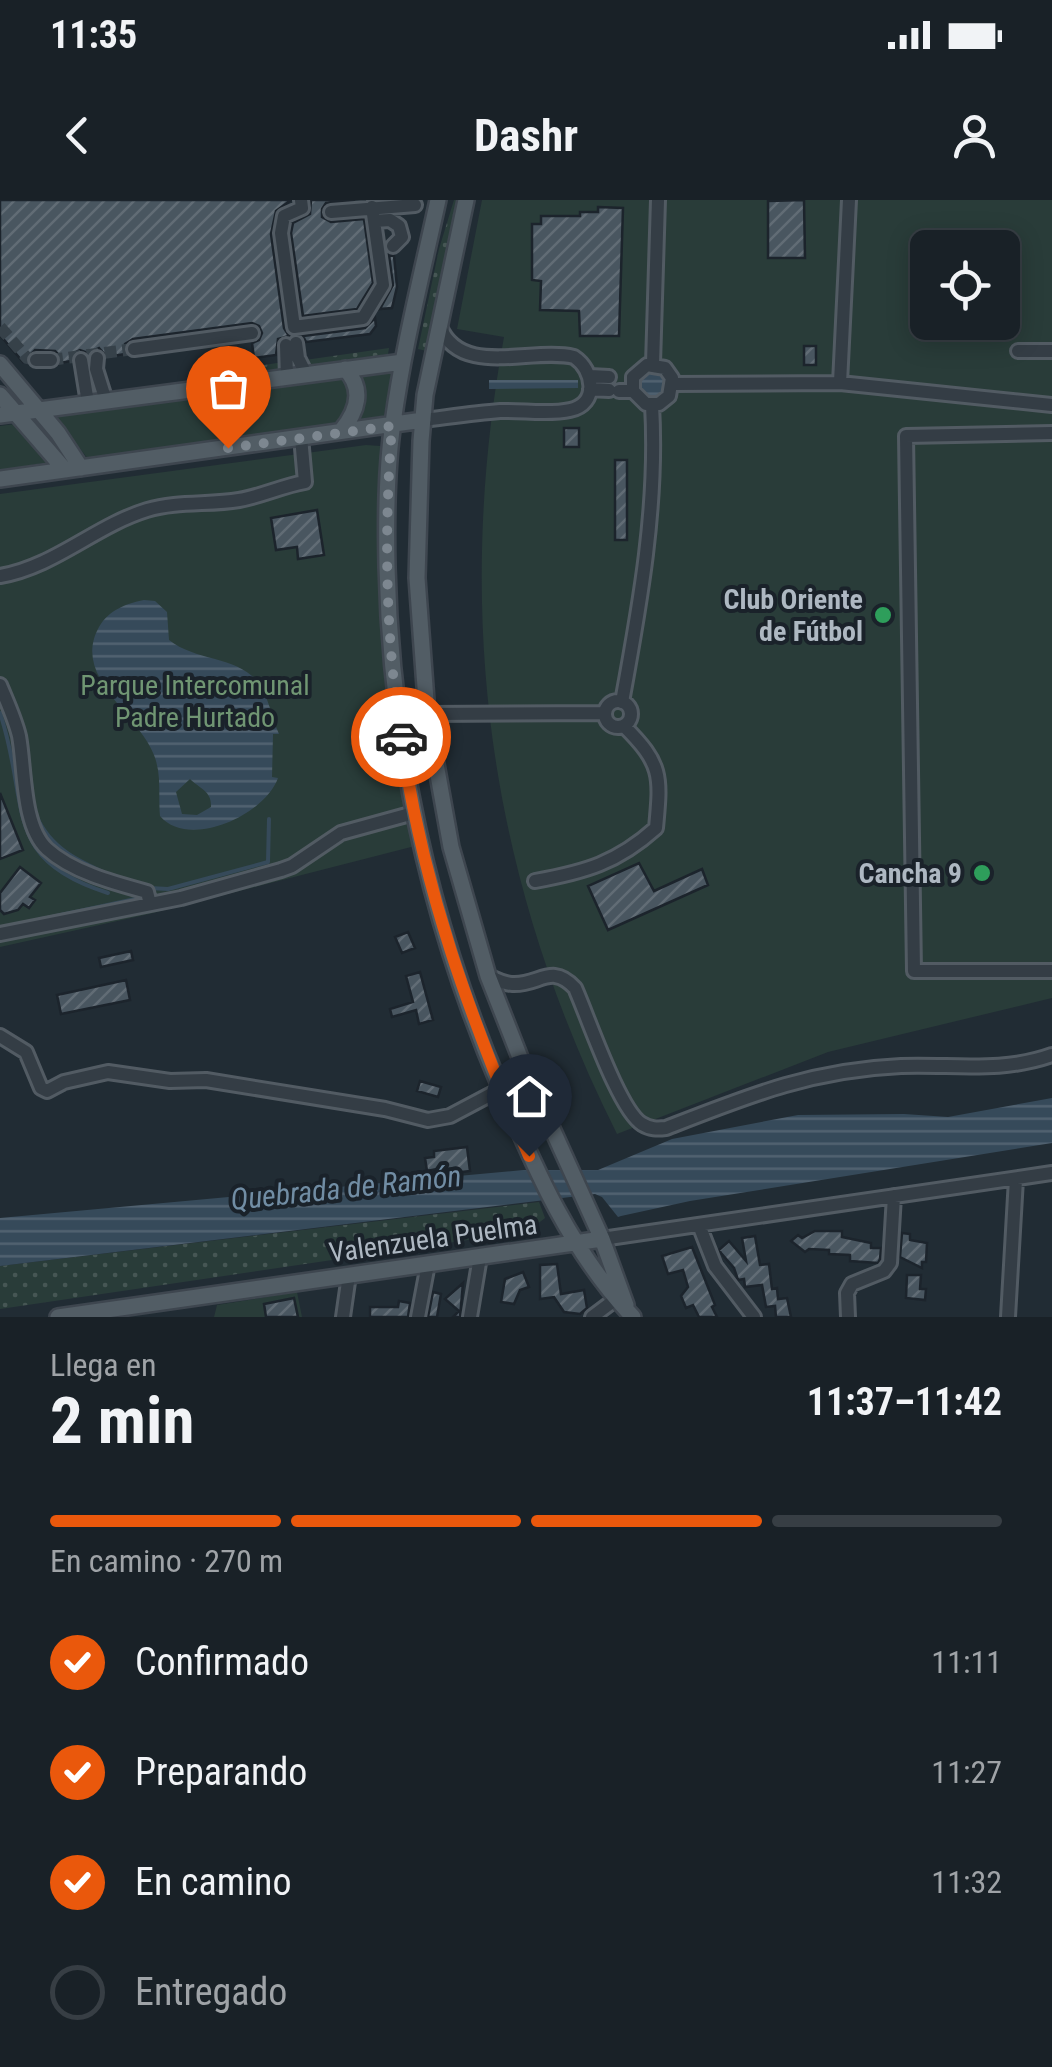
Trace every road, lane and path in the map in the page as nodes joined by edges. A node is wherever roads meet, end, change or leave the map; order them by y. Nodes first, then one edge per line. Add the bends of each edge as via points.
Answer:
1 (438, 200) edge
2 (466, 200) edge
3 (658, 200) edge
4 (849, 200) edge
5 (414, 202) edge
6 (301, 204) edge
7 (330, 212) dead end
8 (373, 214) junction
9 (432, 226) junction
10 (393, 246) dead end
11 (440, 328) junction
12 (252, 333) dead end
13 (134, 349) tunnel mouth
14 (1018, 351) dead end
15 (1052, 352) edge
16 (97, 358) dead end
17 (82, 360) dead end
18 (403, 362) junction
19 (0, 364) edge
20 (653, 364) junction
21 (346, 369) junction
22 (306, 374) junction
23 (288, 377) junction
24 (590, 383) junction
25 (620, 384) junction
26 (673, 384) junction
27 (840, 384) junction
28 (0, 395) edge
29 (425, 395) junction
30 (106, 400) junction
31 (88, 403) junction
32 (652, 405) junction
33 (1052, 405) edge
34 (39, 409) junction
35 (8, 414) edge
36 (422, 420) junction
37 (392, 426) junction
38 (341, 432) junction
39 (1052, 433) edge
40 (301, 437) junction
41 (73, 469) junction
42 (0, 479) edge
43 (0, 576) edge
44 (0, 685) edge
45 (622, 702) junction
46 (604, 713) junction
47 (427, 714) junction
48 (624, 726) junction
49 (414, 818) junction
50 (535, 881) dead end
51 (150, 904) junction
52 (0, 934) edge
53 (1052, 971) edge
54 (488, 976) junction
55 (0, 1036) edge
56 (1052, 1055) edge
57 (501, 1089) junction
58 (1052, 1173) edge
59 (1016, 1178) junction
60 (894, 1196) junction
61 (699, 1224) junction
62 (602, 1239) junction
63 (575, 1243) junction
64 (480, 1257) junction
65 (428, 1264) junction
66 (350, 1275) junction
67 (616, 1300) junction
68 (632, 1315) edge
69 (58, 1317) edge
70 (343, 1317) edge
71 (418, 1317) edge
72 (470, 1317) edge
73 (592, 1317) edge
74 (754, 1317) edge
75 (848, 1317) edge
76 (1008, 1317) edge

1 - 9 main road
2 - 11 main road
3 - 20 street
4 - 27 street
5 - 8 street
5 - 9 street
6 - 8 street via 284,216 281,233 294,327 363,318 383,284
7 - 8 street
8 - 10 street via 400,226 402,237
9 - 18 main road
11 - 24 street via 466,354 567,356 584,365
11 - 29 main road
12 - 13 street
14 - 15 street
16 - 30 street
17 - 31 street
18 - 21 main road
18 - 29 main road
18 - 37 main road
19 - 34 main road
20 - 25 street
20 - 26 street
21 - 22 main road
21 - 38 main road via 358,398
22 - 23 main road
22 - 23 street via 291,344
23 - 30 main road
24 - 25 street
24 - 36 street via 580,405 569,411
25 - 32 street
26 - 27 street
26 - 32 street via 670,396
27 - 33 street
28 - 35 main road
29 - 36 main road
30 - 31 main road
31 - 34 main road
32 - 45 street via 648,536
34 - 35 main road
34 - 41 main road via 75,454
35 - 41 main road
36 - 37 main road
36 - 47 main road via 416,578
37 - 38 main road
37 - 49 main road via 390,633
38 - 40 main road
39 - 53 street via 906,436 914,971
40 - 41 main road
40 - 43 street via 305,482 235,500 147,510 28,570
41 - 42 main road
44 - 51 street via 19,737 30,816 46,848 146,892
45 - 46 street
45 - 48 street via 631,713
46 - 47 street
46 - 48 street via 612,726
47 - 54 main road via 451,847
48 - 50 street via 657,768 656,828 613,860
49 - 51 street via 392,816 340,833 292,866
49 - 57 main road via 452,959
51 - 52 street
54 - 56 street via 513,985 566,978 624,1102 654,1129 807,1078 901,1066 1012,1066
54 - 62 main road
55 - 57 street via 26,1052 41,1088 48,1090 108,1072 206,1080 428,1120
57 - 63 main road
58 - 59 street, Valenzuela Puelma
59 - 60 street, Valenzuela Puelma
59 - 76 street
60 - 61 street, Valenzuela Puelma
60 - 75 street via 890,1264 852,1284
61 - 62 street, Valenzuela Puelma
61 - 74 street via 722,1278
62 - 63 main road, Valenzuela Puelma
62 - 68 main road
63 - 64 main road, Valenzuela Puelma
63 - 67 main road
64 - 65 main road, Valenzuela Puelma
64 - 72 street
65 - 66 main road, Valenzuela Puelma
65 - 71 street
66 - 69 main road, Valenzuela Puelma
66 - 70 street
67 - 68 main road
67 - 73 street

